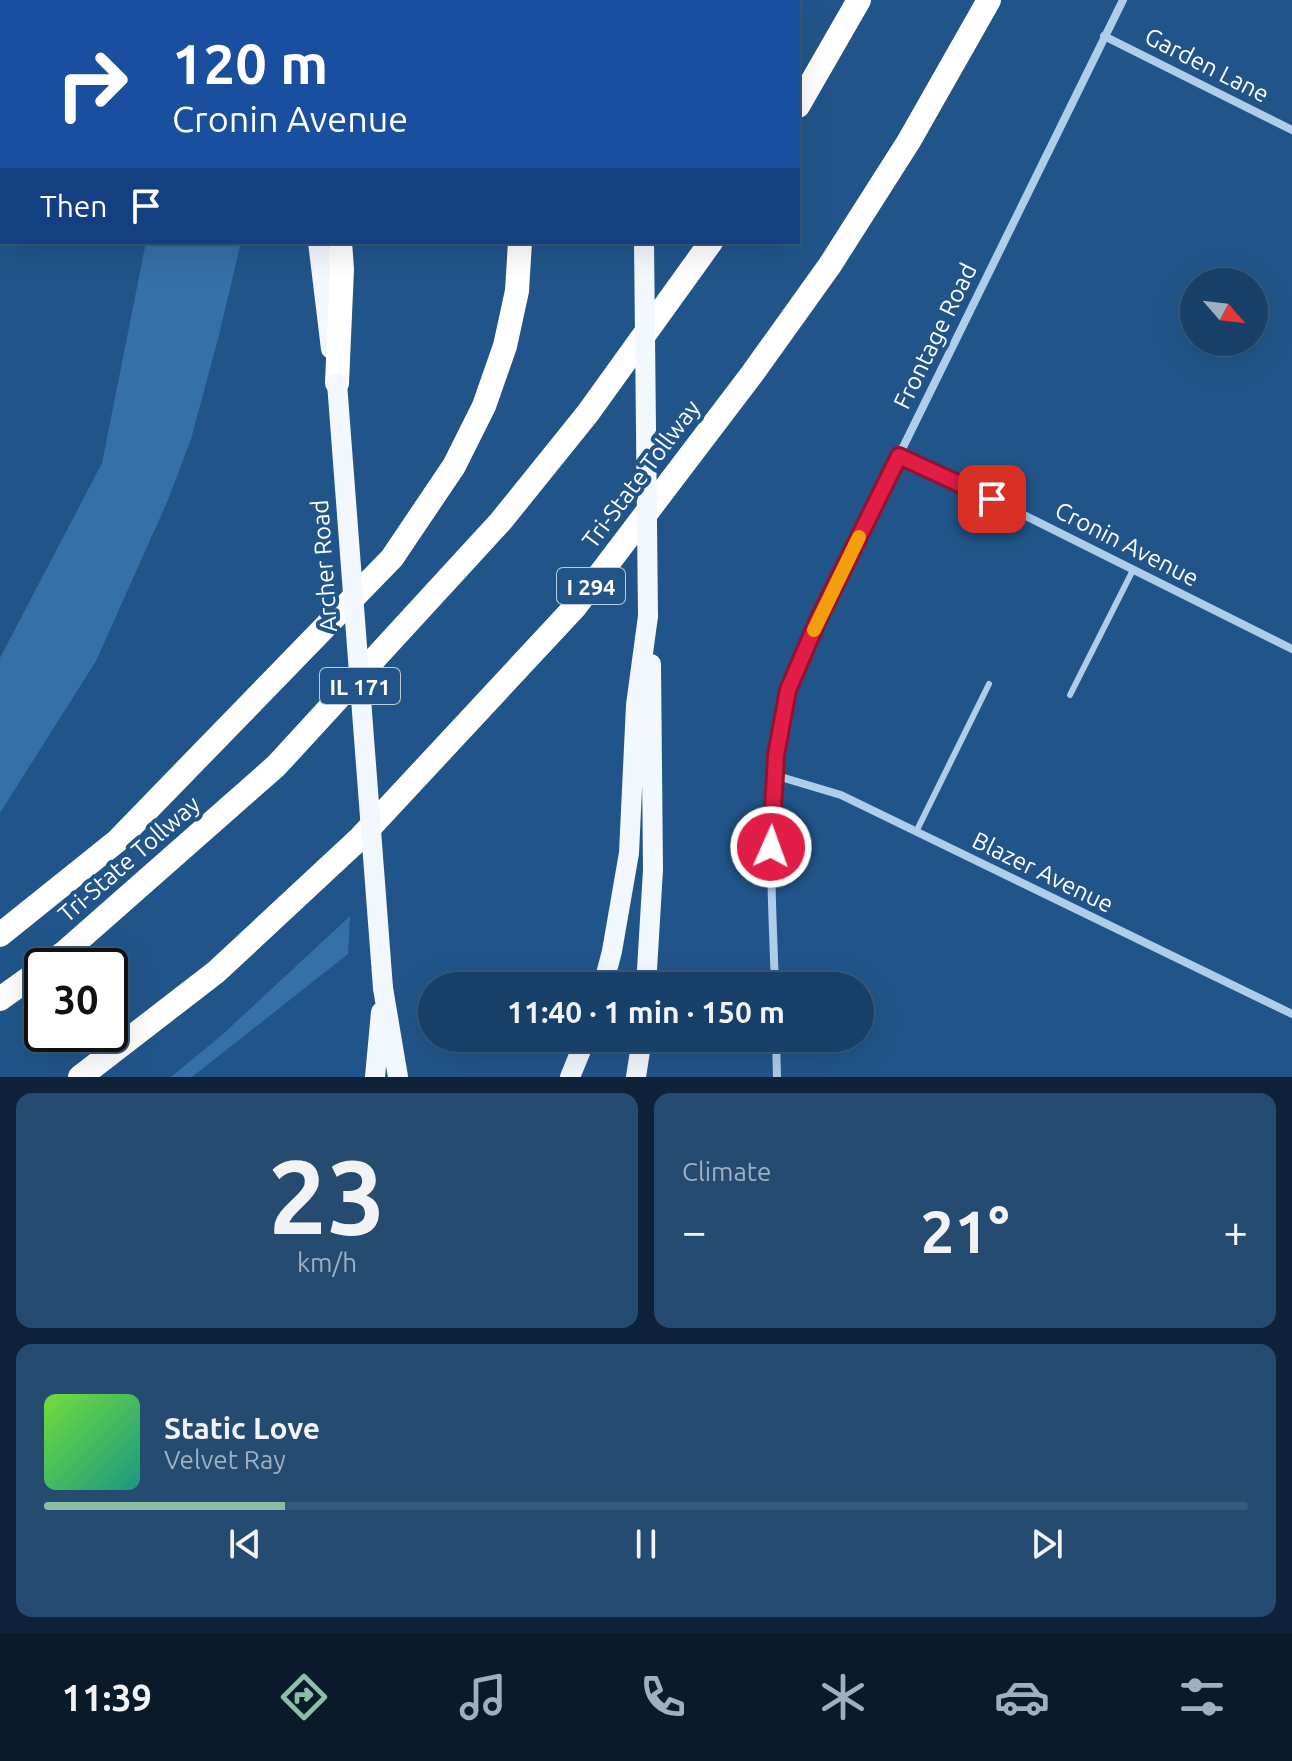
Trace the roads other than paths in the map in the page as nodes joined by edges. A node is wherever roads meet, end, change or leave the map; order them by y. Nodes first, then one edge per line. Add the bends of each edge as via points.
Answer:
1 (859, 0) edge
2 (989, 0) edge
3 (1123, 0) edge
4 (1104, 36) junction
5 (800, 103) edge
6 (1292, 130) edge
7 (318, 244) edge
8 (340, 244) edge
9 (520, 244) edge
10 (644, 244) edge
11 (710, 244) edge
12 (337, 383) junction
13 (899, 456) junction
14 (1133, 570) junction
15 (1292, 649) edge
16 (989, 684) dead end
17 (1070, 695) dead end
18 (644, 705) junction
19 (774, 775) junction
20 (916, 832) junction
21 (0, 935) edge
22 (69, 948) edge
23 (607, 972) edge
24 (647, 972) edge
25 (775, 972) edge
26 (24, 982) edge
27 (383, 988) junction
28 (0, 999) edge
29 (1292, 1014) edge
30 (580, 1052) edge
31 (640, 1052) edge
32 (776, 1052) edge
33 (80, 1077) edge
34 (375, 1077) edge
35 (398, 1077) edge
36 (570, 1077) edge
37 (636, 1077) edge
38 (777, 1077) edge

1 - 5 highway
2 - 33 highway, Tri-State Tollway / I 294 via 830,265 575,607 360,838 216,972
3 - 4 street, Frontage Road
4 - 6 street, Garden Lane
4 - 13 street, Frontage Road
7 - 12 main road, Archer Road / IL 171
8 - 12 highway
9 - 21 highway via 505,346 484,406 454,466 392,558 117,841
10 - 18 main road, bridge
11 - 22 highway, Tri-State Tollway via 588,413 501,521 276,766
12 - 27 main road, Archer Road / IL 171, bridge
13 - 14 street, Cronin Avenue
13 - 19 street, Frontage Road via 788,690
14 - 15 street, Cronin Avenue
14 - 17 lane
16 - 20 lane
18 - 23 main road via 629,853
18 - 24 main road via 653,870
19 - 20 street, Blazer Avenue via 841,795
19 - 25 street, Frontage Road
20 - 29 street, Blazer Avenue
26 - 28 highway, Tri-State Tollway
27 - 34 main road
27 - 35 main road, Archer Road / IL 171
30 - 36 main road
31 - 37 main road
32 - 38 street

